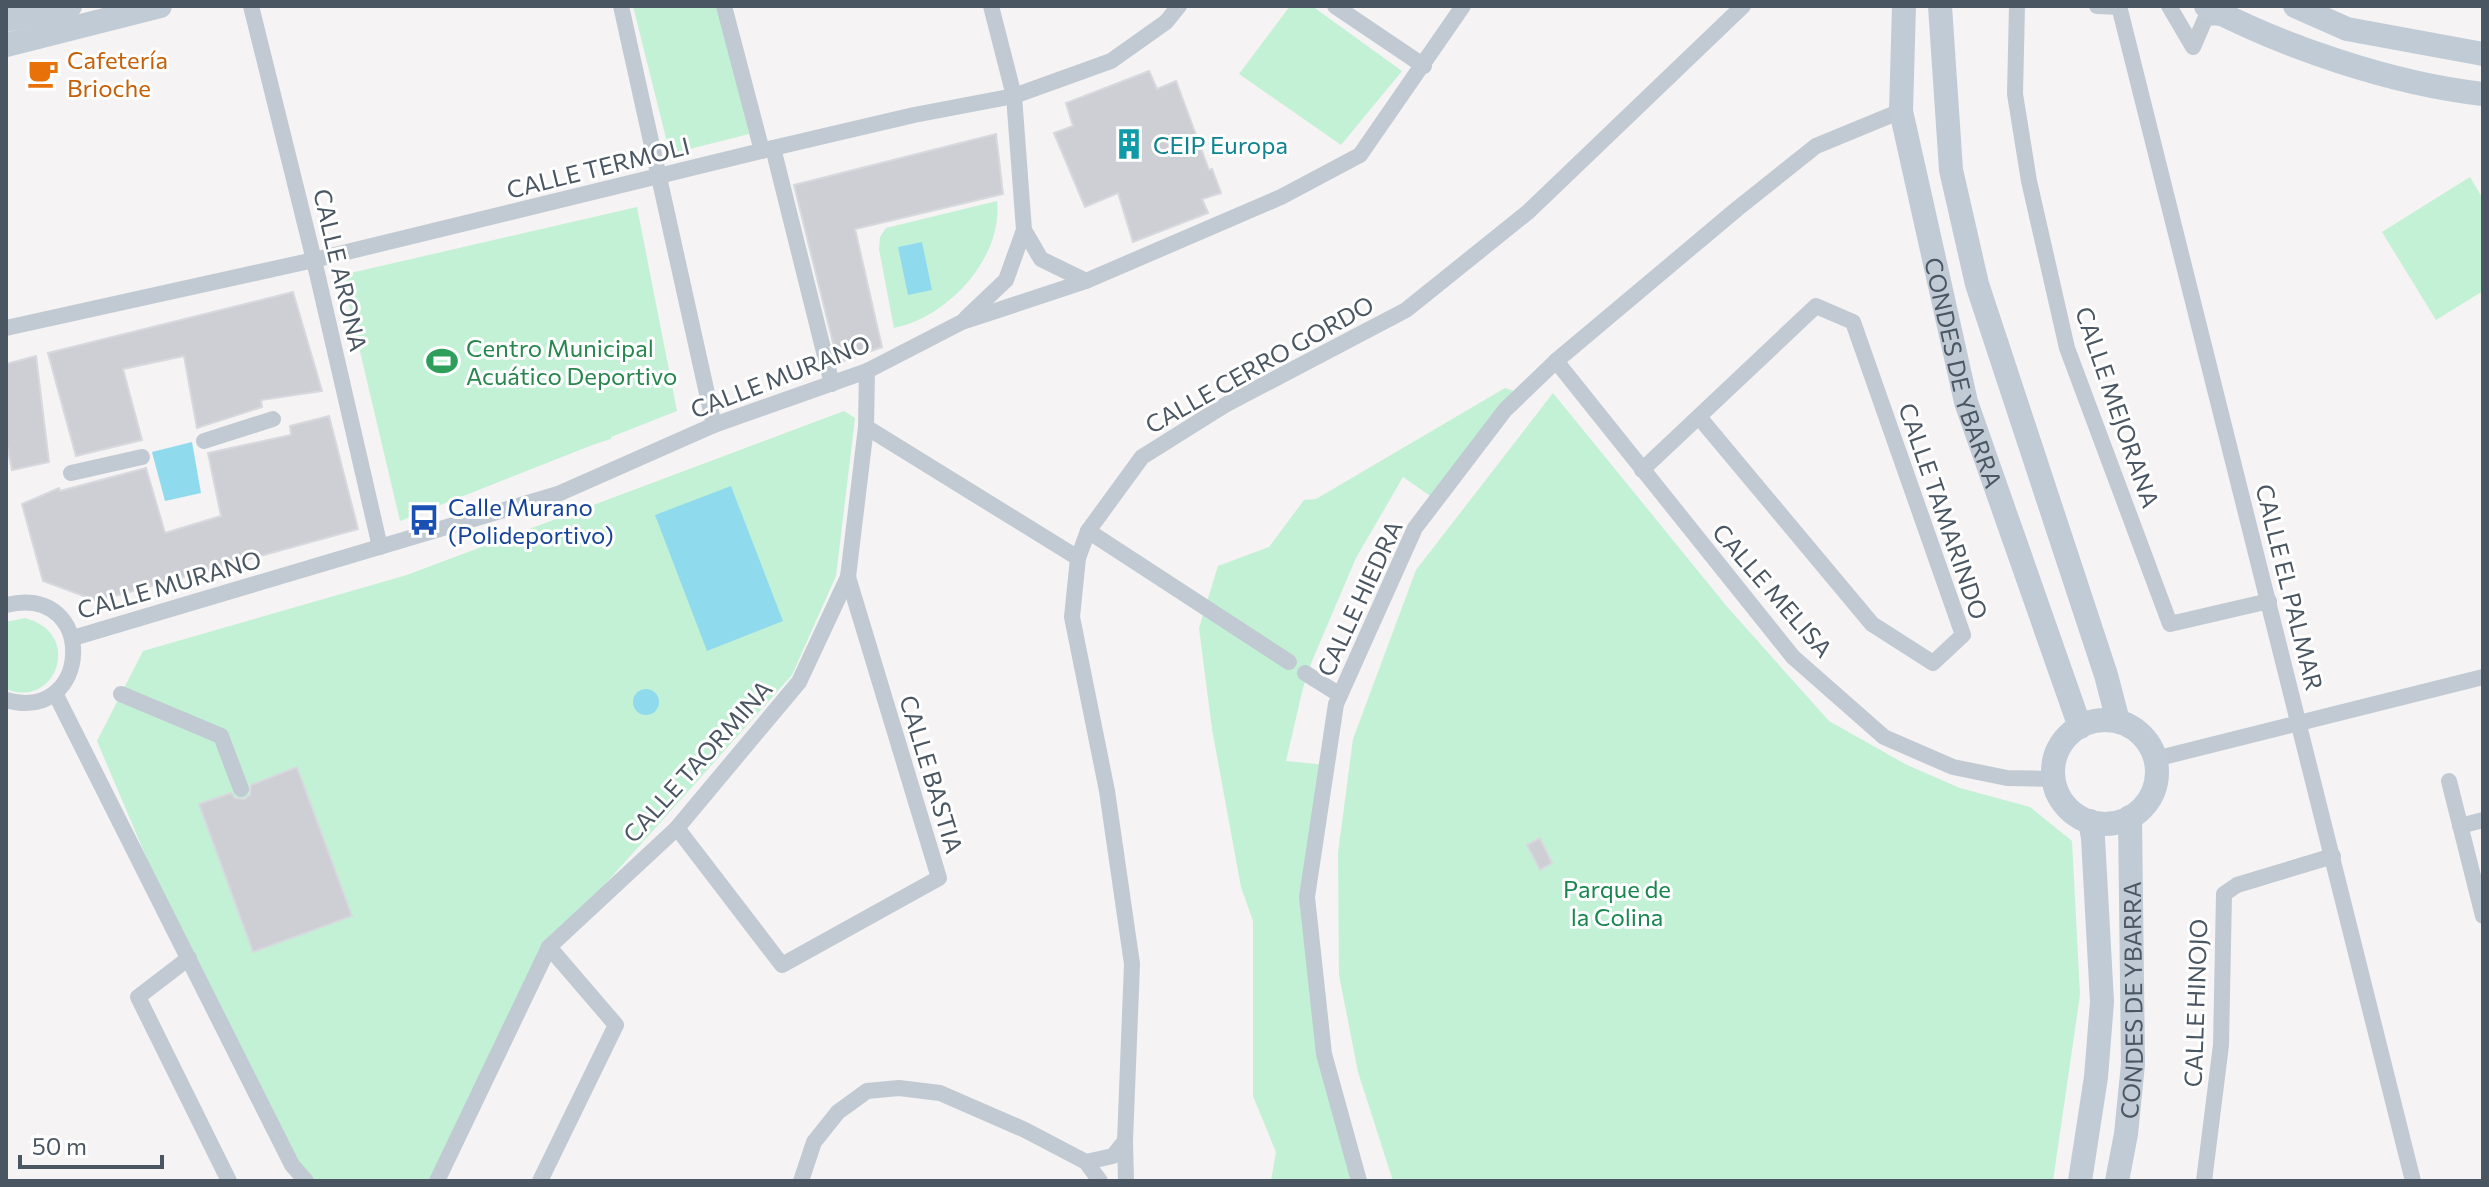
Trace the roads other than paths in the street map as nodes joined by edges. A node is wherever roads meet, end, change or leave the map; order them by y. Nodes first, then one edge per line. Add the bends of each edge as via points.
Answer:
1 (70, 6) edge
2 (160, 6) edge
3 (251, 6) edge
4 (621, 6) edge
5 (724, 6) edge
6 (991, 6) edge
7 (1179, 6) edge
8 (1335, 6) edge
9 (1463, 6) edge
10 (1743, 6) edge
11 (1904, 6) edge
12 (1940, 6) edge
13 (2017, 6) edge
14 (2097, 6) edge
15 (2120, 6) edge
16 (2169, 6) edge
17 (2206, 6) edge
18 (2295, 6) edge
19 (2229, 18) junction
20 (6, 20) edge
21 (6, 45) edge
22 (2483, 54) edge
23 (1424, 66) junction
24 (2483, 94) edge
25 (1014, 96) junction
26 (1901, 111) junction
27 (768, 150) junction
28 (658, 178) junction
29 (1024, 230) junction
30 (314, 260) junction
31 (1086, 281) junction
32 (962, 322) junction
33 (6, 328) edge
34 (1556, 361) junction
35 (867, 371) junction
36 (832, 384) junction
37 (1699, 417) junction
38 (273, 419) dead end
39 (714, 425) junction
40 (866, 427) junction
41 (204, 441) dead end
42 (142, 457) dead end
43 (1642, 470) junction
44 (71, 473) dead end
45 (1088, 531) junction
46 (380, 547) junction
47 (1078, 558) junction
48 (848, 577) junction
49 (2269, 601) junction
50 (6, 605) edge
51 (73, 638) junction
52 (1289, 662) dead end
53 (1305, 673) dead end
54 (2483, 677) edge
55 (55, 693) junction
56 (121, 694) dead end
57 (1340, 695) junction
58 (6, 700) edge
59 (2118, 721) junction
60 (2299, 722) junction
61 (2080, 727) junction
62 (2155, 759) junction
63 (2054, 779) junction
64 (2449, 781) dead end
65 (241, 789) dead end
66 (2130, 817) junction
67 (2483, 820) edge
68 (2090, 821) junction
69 (2460, 826) junction
70 (677, 828) junction
71 (2333, 856) junction
72 (2483, 916) edge
73 (549, 947) junction
74 (189, 958) junction
75 (1125, 1141) junction
76 (1086, 1162) junction
77 (229, 1181) edge
78 (306, 1181) edge
79 (437, 1181) edge
80 (540, 1181) edge
81 (801, 1181) edge
82 (1100, 1181) edge
83 (1126, 1181) edge
84 (1359, 1181) edge
85 (2080, 1181) edge
86 (2117, 1181) edge
87 (2204, 1181) edge
88 (2413, 1181) edge

1 - 20 main road
2 - 21 main road
3 - 30 street, CALLE ARONA
4 - 28 street
5 - 27 street
6 - 25 street
7 - 25 street, CALLE TERMOLI via 1166,22 1111,61
8 - 23 street
9 - 23 street, CALLE MURANO
10 - 45 street, CALLE CERRO GORDO via 1516,222 1406,310 1225,405 1142,457
11 - 26 main road, CONDES DE YBARRA
12 - 59 main road, CONDES DE YBARRA via 1951,170 1977,284
13 - 49 street, CALLE MEJORANA via 2015,94 2067,348 2170,624
14 - 15 street
15 - 49 street, CALLE EL PALMAR
16 - 19 street via 2193,47 2206,17
17 - 19 main road
18 - 22 main road via 2347,29
19 - 24 main road via 2356,67
23 - 31 street, CALLE MURANO via 1360,155 1281,197
25 - 27 street, CALLE TERMOLI
25 - 29 street
26 - 34 street, CALLE HIEDRA via 1816,146
26 - 61 main road, CONDES DE YBARRA via 1966,402
27 - 28 street, CALLE TERMOLI
27 - 36 street
28 - 30 street, CALLE TERMOLI
28 - 39 street
29 - 31 street via 1041,259
29 - 32 street via 1006,280
30 - 33 street, CALLE TERMOLI
30 - 46 street, CALLE ARONA
31 - 32 street, CALLE MURANO
32 - 35 street, CALLE MURANO
34 - 43 street, CALLE MELISA
34 - 57 street, CALLE HIEDRA via 1505,410 1415,528
35 - 36 street, CALLE MURANO
35 - 40 street, CALLE TAORMINA
36 - 39 street, CALLE MURANO
37 - 37 street, CALLE TAMARINDO via 1816,306 1853,322 1963,635 1933,663 1872,624
37 - 43 street, CALLE TAMARINDO
38 - 41 street
39 - 46 street, CALLE MURANO via 558,494
40 - 47 street
40 - 48 street, CALLE TAORMINA
42 - 44 street
43 - 63 street, CALLE MELISA via 1793,657 1884,737 1953,767 2007,778
45 - 47 street, CALLE CERRO GORDO
45 - 52 street
46 - 51 street, CALLE MURANO
47 - 75 street, CALLE CERRO GORDO via 1072,617 1107,791 1132,964
48 - 70 street, CALLE TAORMINA via 799,682
48 - 70 street, CALLE BASTIA via 939,878 782,965
49 - 60 street, CALLE EL PALMAR
50 - 51 street via 37,603 65,622
51 - 55 street via 72,668
53 - 57 street
54 - 60 street
55 - 58 street via 29,703
55 - 74 street
56 - 65 street via 221,736
57 - 84 street, CALLE HIEDRA via 1307,897 1324,1054
59 - 61 main road
59 - 62 main road via 2142,735
60 - 62 street
60 - 71 street, CALLE EL PALMAR
61 - 63 main road via 2059,749
62 - 66 main road via 2153,792
63 - 68 main road via 2062,800
64 - 69 street
66 - 68 main road
66 - 86 main road, CONDES DE YBARRA via 2133,1064
67 - 69 street
68 - 85 main road, CONDES DE YBARRA via 2102,1002
69 - 72 street
70 - 73 street, CALLE TAORMINA
71 - 87 street, CALLE HINOJO via 2237,885 2224,894 2221,1045
71 - 88 street, CALLE EL PALMAR
73 - 79 street, CALLE TAORMINA
73 - 80 street via 616,1025
74 - 77 street via 138,997
74 - 78 street via 292,1165
75 - 76 street via 1113,1156
75 - 83 street, CALLE CERRO GORDO
76 - 81 street via 940,1093 899,1088 867,1091 838,1112 814,1142
76 - 82 street

